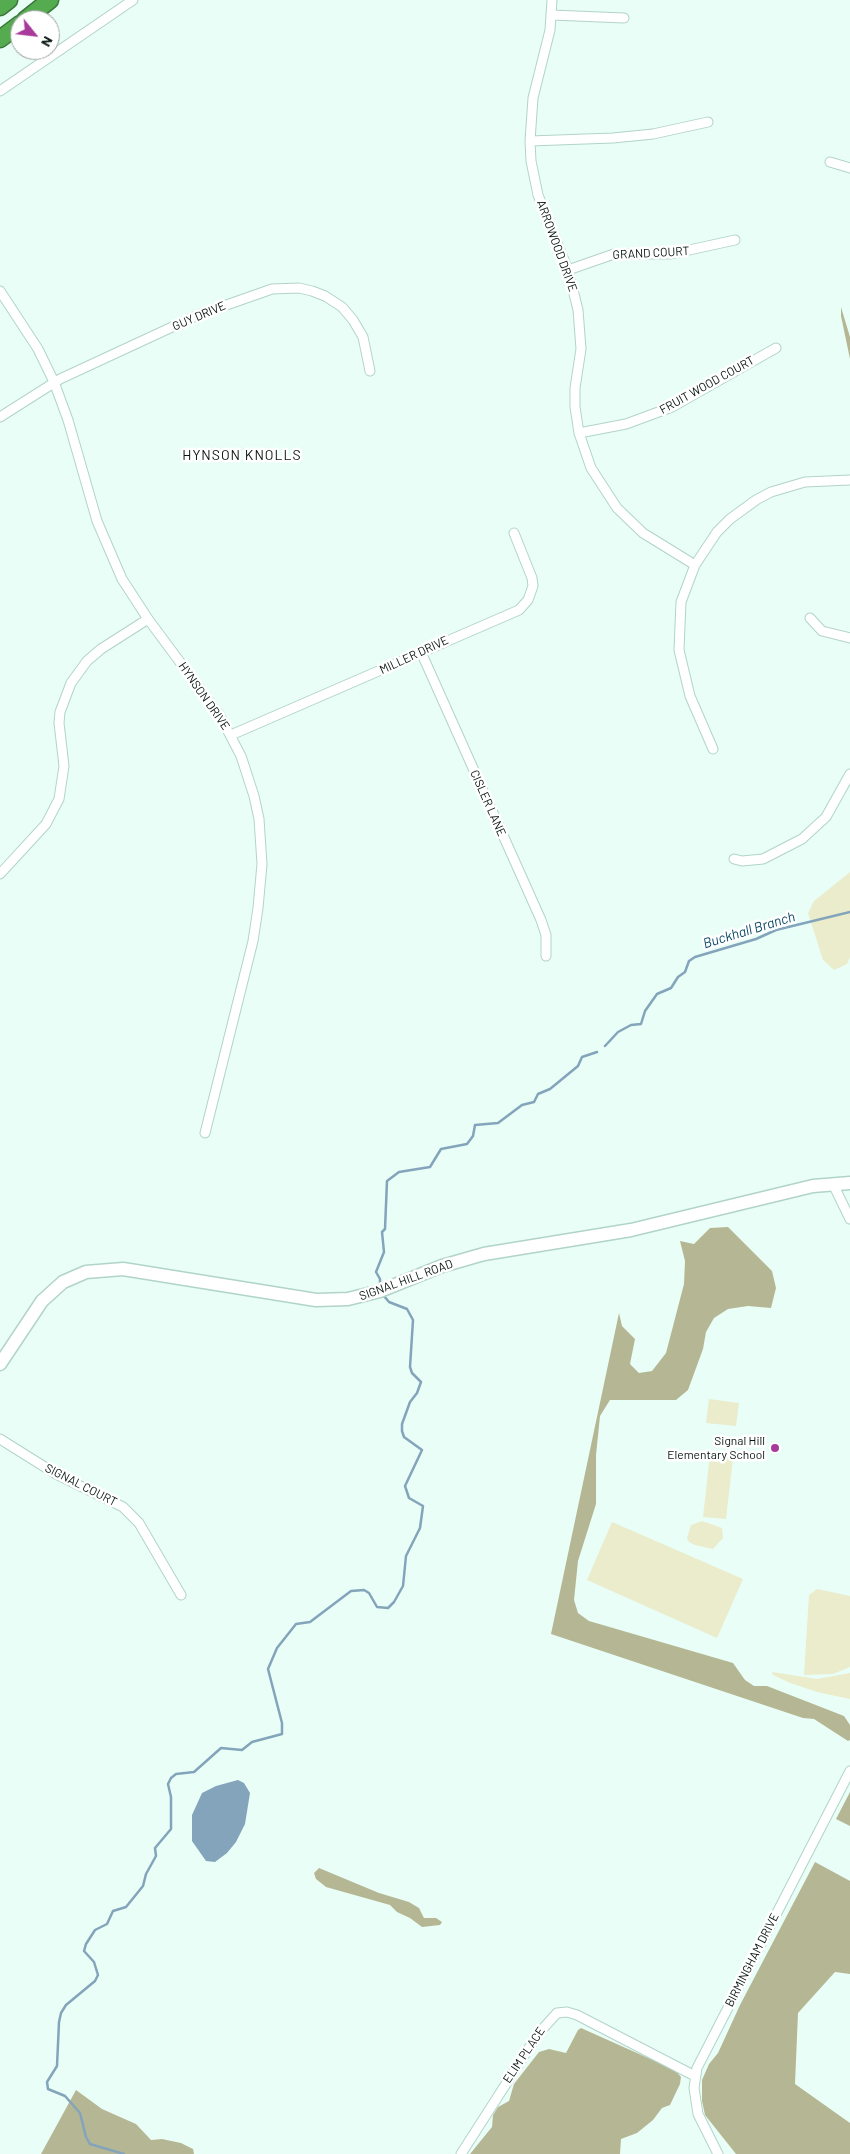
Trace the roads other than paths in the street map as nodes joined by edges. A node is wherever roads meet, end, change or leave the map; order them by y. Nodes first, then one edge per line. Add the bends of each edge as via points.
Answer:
1 (9, 0) edge
2 (50, 0) edge
3 (133, 0) edge
4 (552, 0) edge
5 (0, 7) edge
6 (37, 10) edge
7 (552, 15) junction
8 (624, 18) dead end
9 (0, 91) edge
10 (708, 122) dead end
11 (530, 141) junction
12 (830, 162) dead end
13 (850, 168) edge
14 (735, 240) dead end
15 (568, 270) junction
16 (0, 291) edge
17 (776, 348) dead end
18 (370, 371) dead end
19 (54, 382) junction
20 (0, 417) edge
21 (579, 433) junction
22 (850, 480) edge
23 (514, 533) dead end
24 (695, 565) junction
25 (810, 618) dead end
26 (148, 619) junction
27 (850, 638) edge
28 (421, 652) junction
29 (231, 735) junction
30 (713, 749) dead end
31 (850, 774) edge
32 (734, 859) dead end
33 (0, 874) edge
34 (546, 956) dead end
35 (205, 1133) dead end
36 (833, 1184) junction
37 (850, 1184) edge
38 (850, 1219) edge
39 (0, 1364) edge
40 (0, 1439) edge
41 (181, 1595) dead end
42 (850, 1771) edge
43 (695, 2076) junction
44 (461, 2154) edge
45 (718, 2154) edge

1 - 5 highway
2 - 6 highway
3 - 9 street
4 - 7 street, ARROWOOD DRIVE
7 - 8 street
7 - 11 street, ARROWOOD DRIVE via 533,98
10 - 11 street via 654,134
11 - 15 street, ARROWOOD DRIVE via 532,174 538,195
12 - 13 street
14 - 15 street, GRAND COURT via 671,254 614,254
15 - 21 street, ARROWOOD DRIVE via 580,332 581,349 575,388
16 - 19 street, HYNSON DRIVE via 38,349
17 - 21 street, FRUIT WOOD COURT via 672,407 626,424
18 - 19 street, GUY DRIVE via 363,337 342,308 312,291 285,288 258,292 223,305
19 - 20 street, GUY DRIVE
19 - 26 street, HYNSON DRIVE via 96,521 122,579
21 - 24 street, ARROWOOD DRIVE via 591,468 616,508 643,533
22 - 24 street via 805,482 756,500 717,532
23 - 28 street, MILLER DRIVE via 532,578 531,592 525,605
24 - 30 street via 681,602 679,650 690,696
25 - 27 street via 822,631
26 - 29 street, HYNSON DRIVE via 209,698
26 - 33 street via 100,649 71,683 60,712 64,766 58,799 46,824
28 - 29 street, MILLER DRIVE
28 - 34 street, CISLER LANE via 541,920 546,935
29 - 35 street, HYNSON DRIVE via 254,796 261,838 262,874 253,941
31 - 32 street via 826,816 802,839 763,859
36 - 37 main road, SIGNAL HILL ROAD
36 - 38 street
36 - 39 main road, SIGNAL HILL ROAD via 796,1189 631,1230 477,1256 380,1291 348,1299 319,1301 123,1269 86,1272 63,1282 42,1301
40 - 41 street, SIGNAL COURT via 56,1474 123,1507 139,1523
42 - 43 street, BIRMINGHAM DRIVE via 701,2056
43 - 44 street, ELIM PLACE via 577,2015 557,2013 538,2034
43 - 45 street, BIRMINGHAM DRIVE via 698,2114

